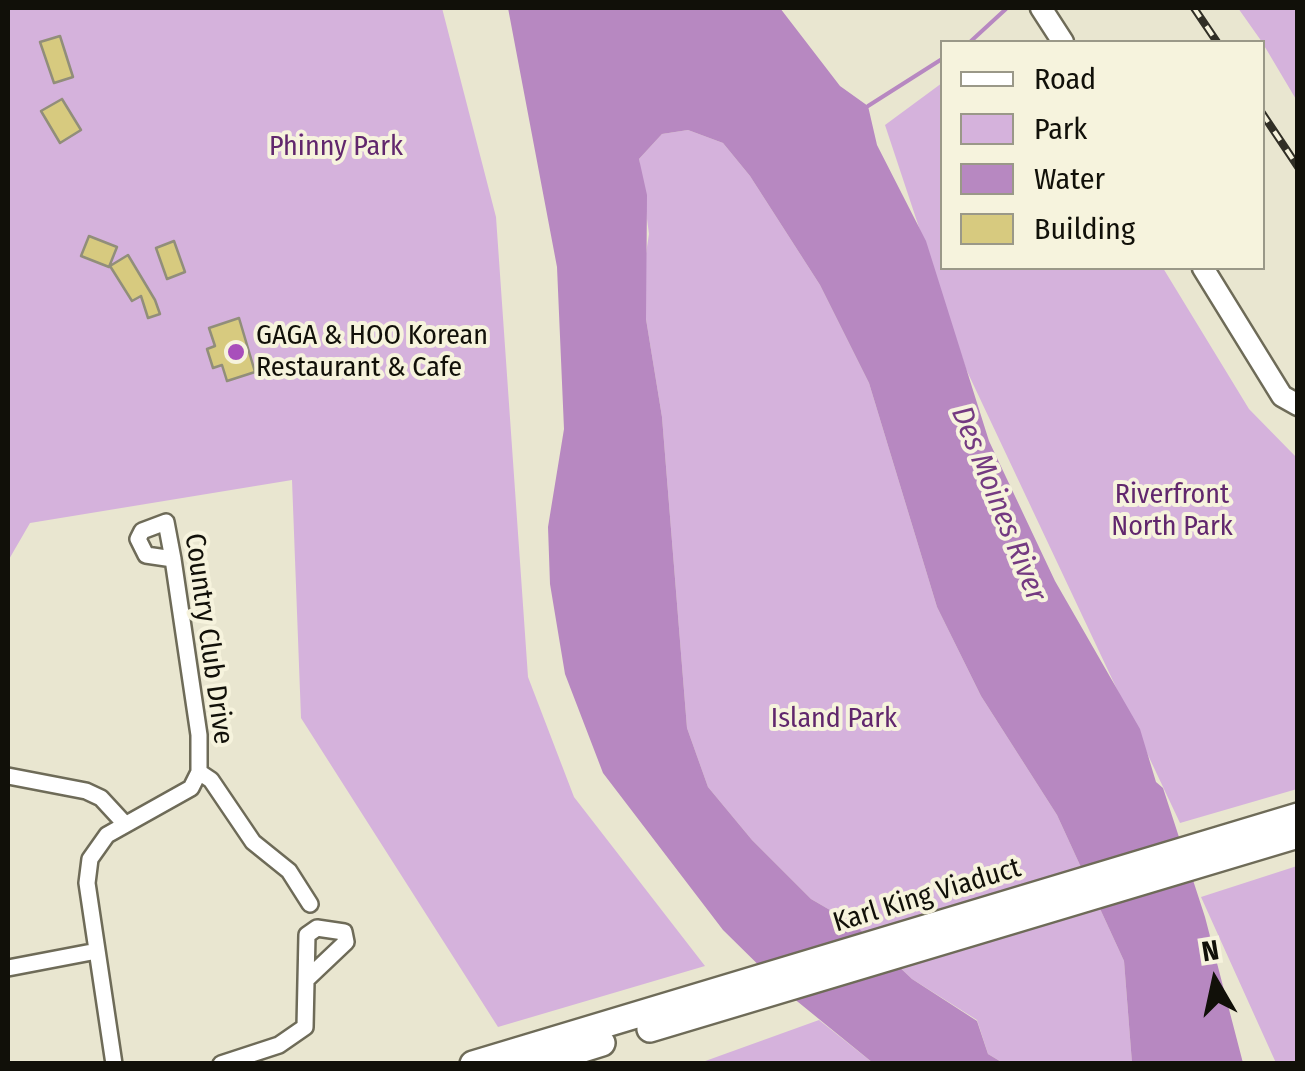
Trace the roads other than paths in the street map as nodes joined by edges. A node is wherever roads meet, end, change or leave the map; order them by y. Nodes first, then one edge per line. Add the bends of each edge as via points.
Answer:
1 (1041, 8) edge
2 (1061, 39) edge
3 (1204, 270) edge
4 (1298, 405) edge
5 (173, 560) junction
6 (199, 772) junction
7 (8, 776) edge
8 (1298, 816) edge
9 (125, 824) junction
10 (1298, 835) edge
11 (1250, 840) junction
12 (310, 904) dead end
13 (97, 951) junction
14 (8, 968) edge
15 (307, 979) dead end
16 (579, 1041) junction
17 (114, 1064) edge
18 (221, 1064) edge
19 (473, 1064) edge
20 (535, 1064) edge

1 - 2 street
3 - 4 street via 1282,396
5 - 5 street, Country Club Drive via 146,555 138,539 150,526 166,522
5 - 6 street, Country Club Drive
6 - 9 street, Country Club Drive via 191,788
6 - 12 street via 254,842 289,871
7 - 9 street via 86,791
8 - 11 main road, Karl King Viaduct
9 - 13 street, Country Club Drive via 97,845 87,870
10 - 11 main road, Karl King Viaduct
11 - 16 main road, Karl King Viaduct
13 - 14 street
13 - 17 street, Country Club Drive
15 - 18 street via 304,1028 280,1045
16 - 19 main road
16 - 20 main road

